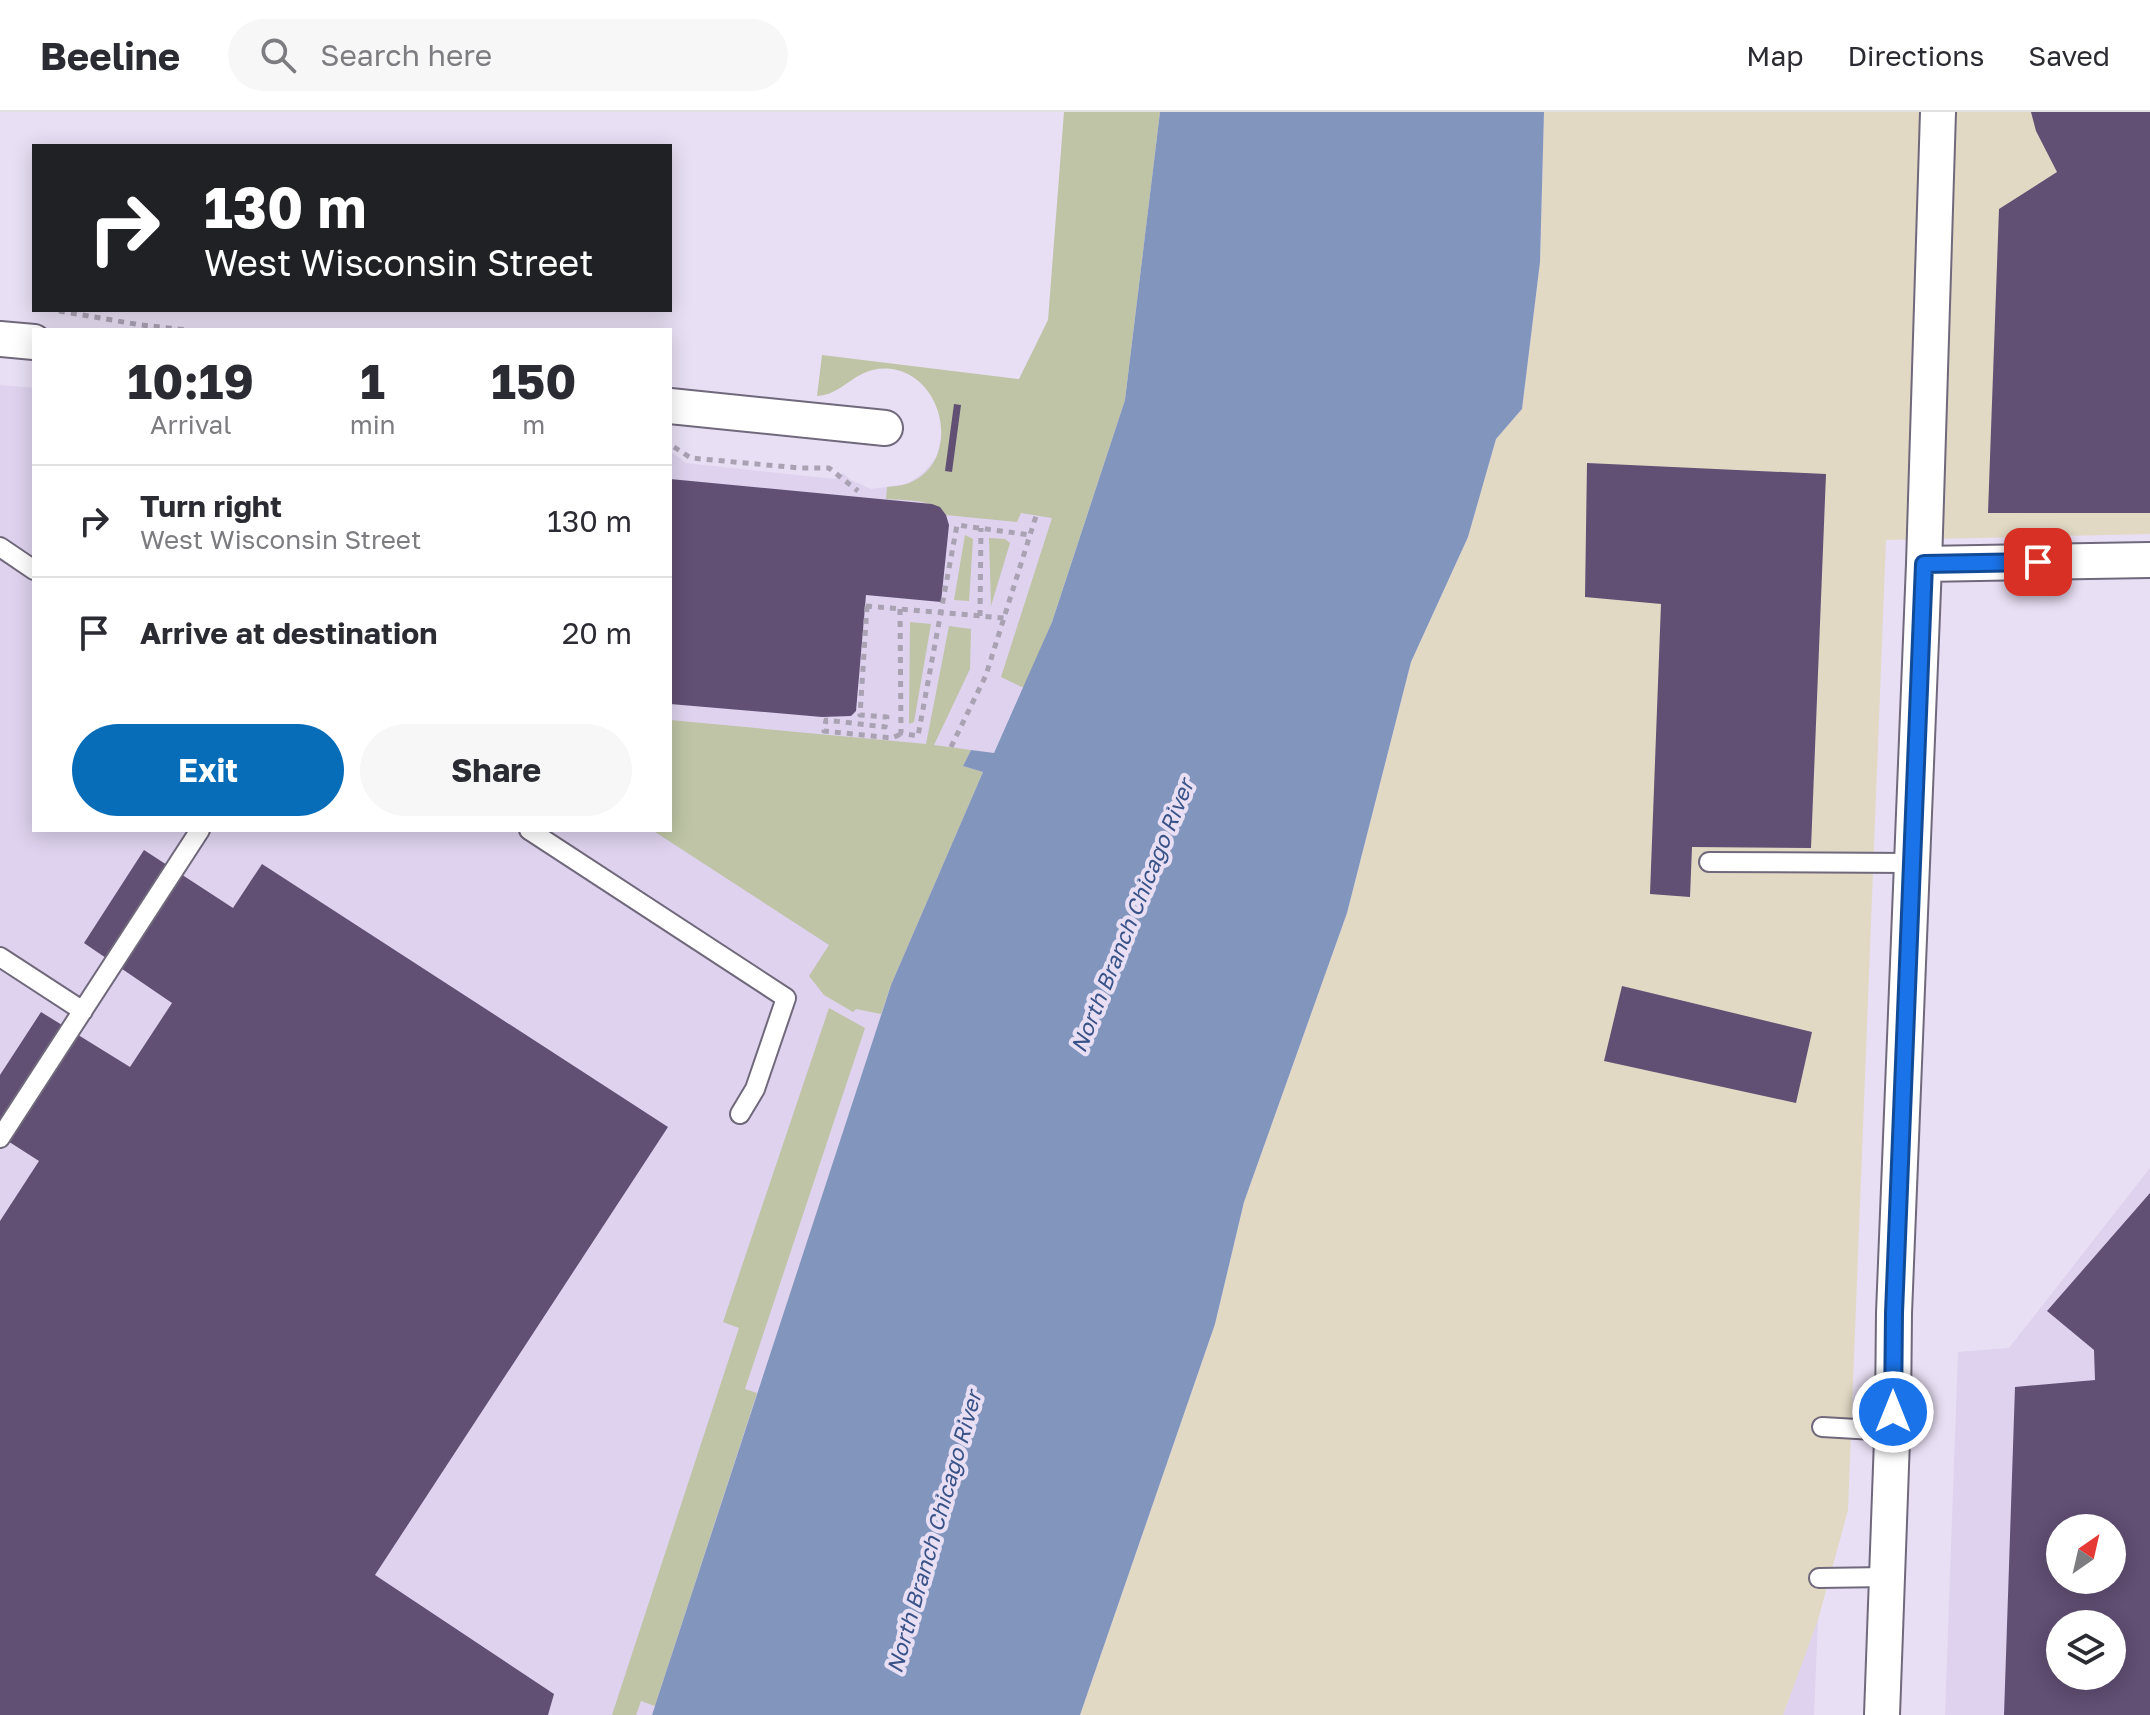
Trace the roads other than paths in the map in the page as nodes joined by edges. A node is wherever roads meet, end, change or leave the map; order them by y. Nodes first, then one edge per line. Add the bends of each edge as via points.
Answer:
1 (1938, 112) edge
2 (0, 339) edge
3 (32, 342) edge
4 (672, 406) edge
5 (885, 428) dead end
6 (0, 547) edge
7 (2150, 560) edge
8 (1924, 564) junction
9 (32, 569) edge
10 (199, 832) edge
11 (532, 832) edge
12 (1709, 862) dead end
13 (1911, 863) junction
14 (0, 957) edge
15 (83, 1011) junction
16 (740, 1114) dead end
17 (0, 1138) edge
18 (1822, 1427) dead end
19 (1892, 1431) junction
20 (1887, 1577) junction
21 (1819, 1578) dead end
22 (1882, 1715) edge

1 - 8 street
2 - 3 street
4 - 5 street
6 - 9 lane
7 - 8 street
8 - 13 street
10 - 15 lane
11 - 16 lane via 786,998 755,1089
12 - 13 lane
13 - 19 street
14 - 15 lane
15 - 17 lane
18 - 19 lane
19 - 20 street
20 - 21 lane
20 - 22 street

